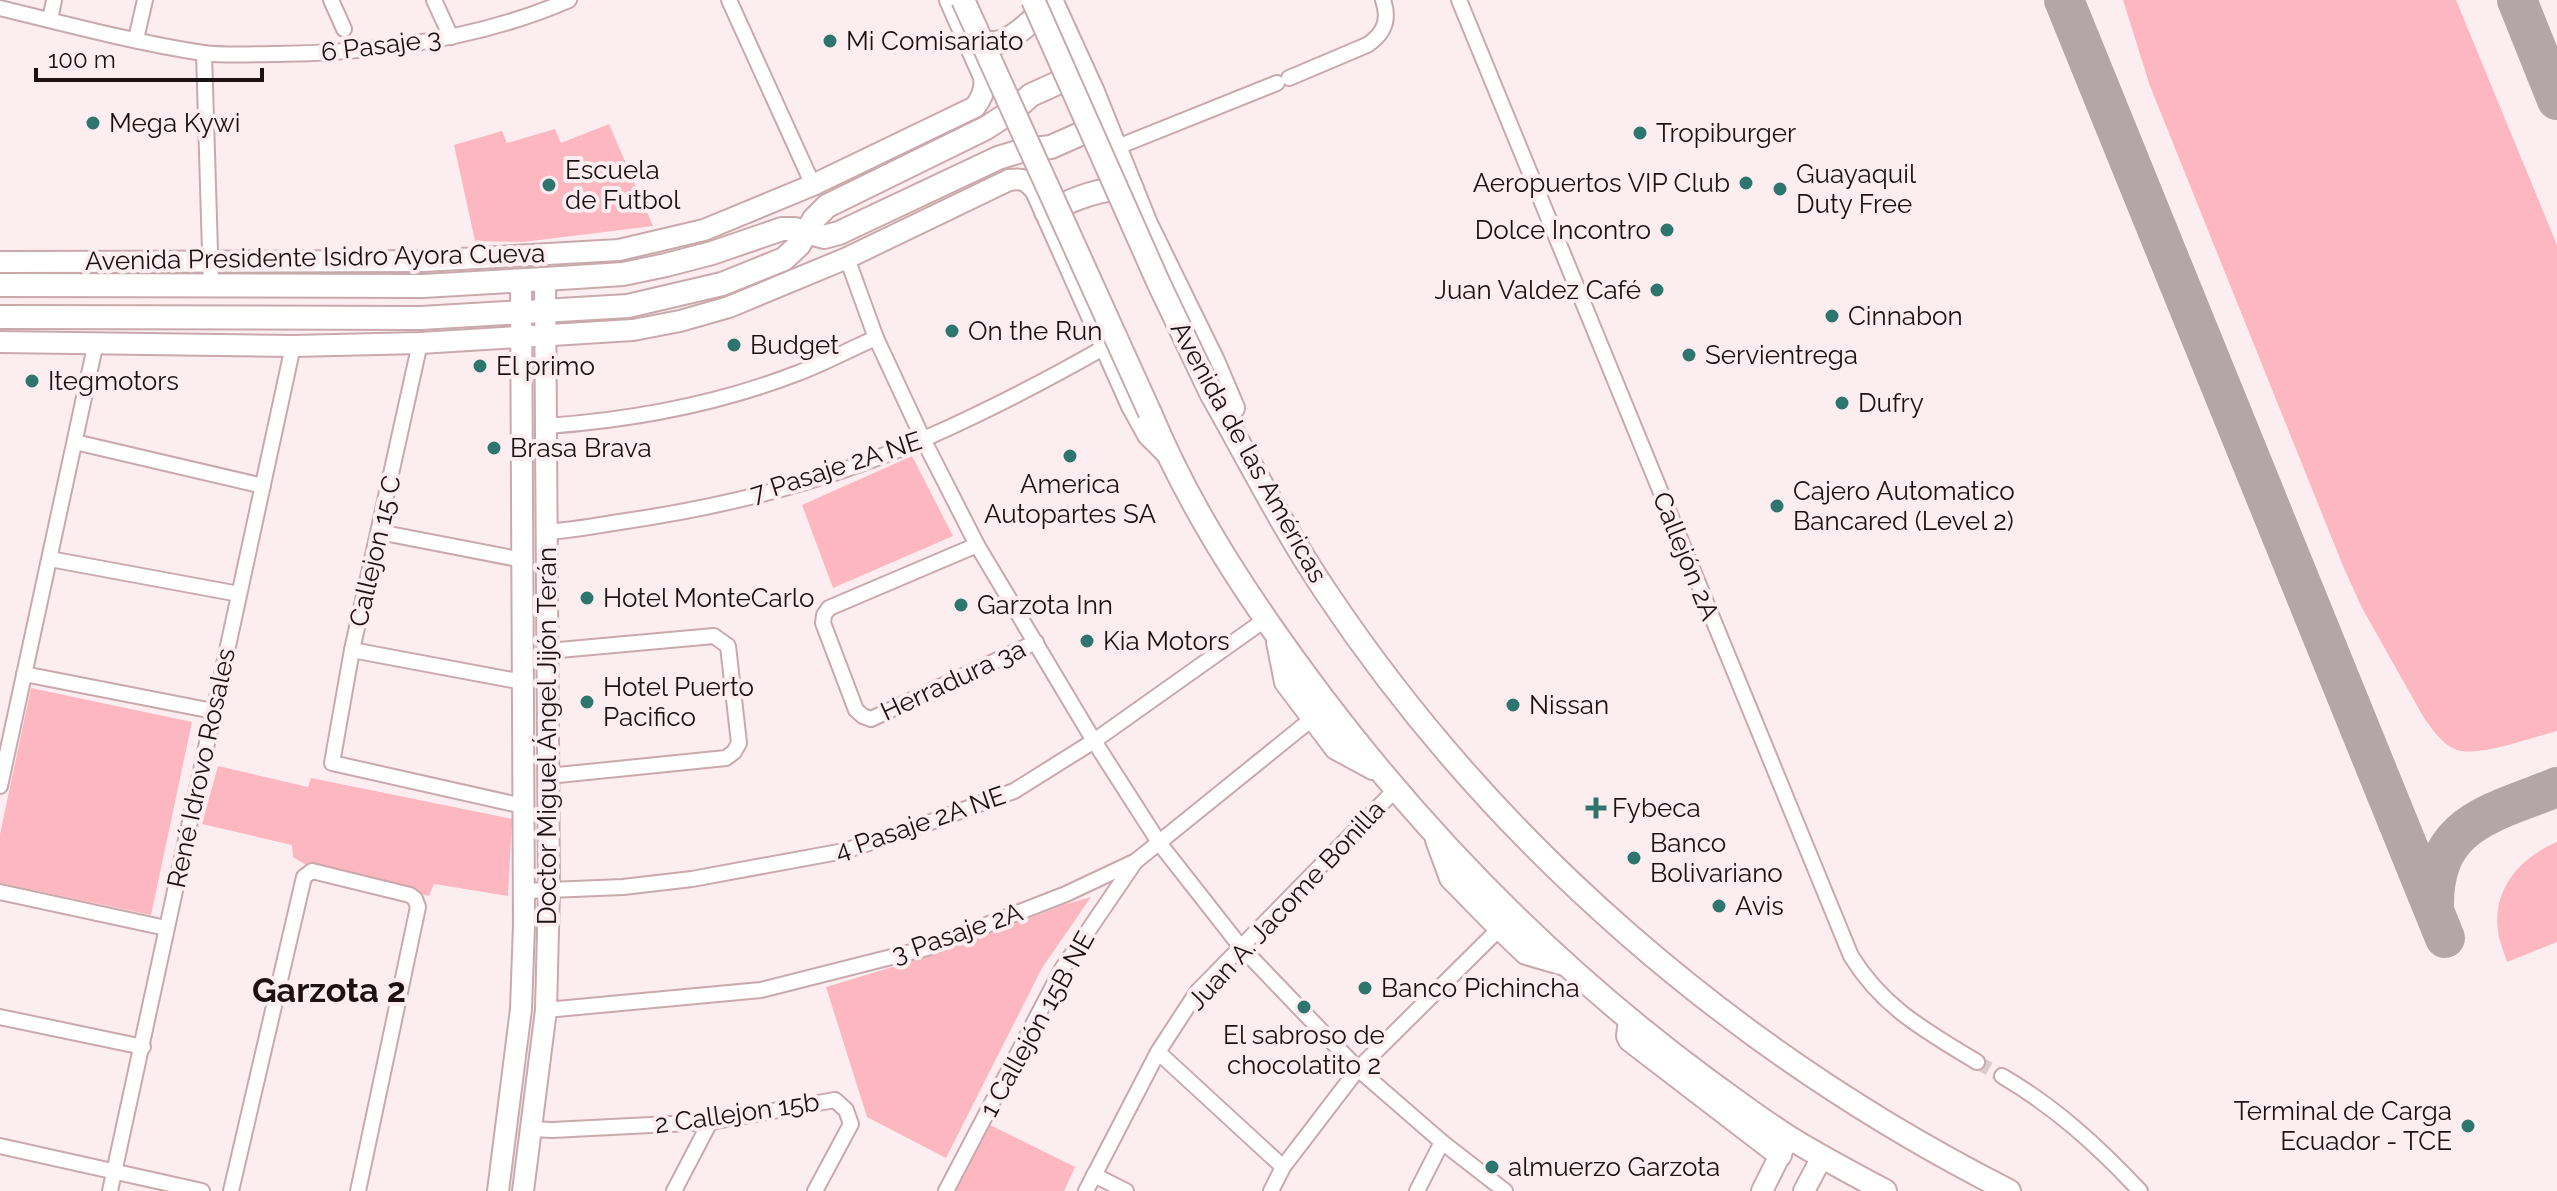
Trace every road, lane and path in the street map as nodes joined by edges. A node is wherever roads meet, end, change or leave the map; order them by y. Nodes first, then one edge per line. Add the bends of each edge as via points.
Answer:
1 (54, 0) edge
2 (145, 0) edge
3 (331, 0) edge
4 (434, 0) edge
5 (569, 0) edge
6 (729, 0) edge
7 (950, 0) edge
8 (963, 0) edge
9 (1033, 0) edge
10 (1050, 0) edge
11 (1459, 0) edge
12 (1384, 2) edge
13 (0, 8) edge
14 (50, 20) junction
15 (344, 29) dead end
16 (451, 37) junction
17 (967, 38) junction
18 (136, 39) junction
19 (204, 53) junction
20 (1080, 64) junction
21 (1110, 138) junction
22 (813, 185) junction
23 (1132, 189) junction
24 (1046, 212) junction
25 (806, 232) junction
26 (847, 258) junction
27 (211, 261) junction
28 (0, 262) edge
29 (545, 279) junction
30 (521, 280) junction
31 (0, 285) edge
32 (211, 285) junction
33 (546, 311) junction
34 (522, 312) junction
35 (0, 317) edge
36 (547, 335) junction
37 (522, 337) junction
38 (876, 338) junction
39 (0, 342) edge
40 (96, 342) junction
41 (420, 343) junction
42 (293, 346) junction
43 (1105, 347) junction
44 (547, 426) junction
45 (923, 439) junction
46 (75, 442) junction
47 (1244, 452) junction
48 (1167, 454) junction
49 (263, 486) junction
50 (379, 532) junction
51 (547, 532) junction
52 (977, 545) junction
53 (50, 559) junction
54 (523, 560) junction
55 (239, 594) junction
56 (1272, 628) junction
57 (1036, 642) junction
58 (352, 650) junction
59 (548, 651) junction
60 (24, 674) junction
61 (523, 682) junction
62 (213, 711) junction
63 (1313, 718) junction
64 (1094, 741) junction
65 (548, 776) junction
66 (1388, 781) junction
67 (0, 786) edge
68 (523, 806) junction
69 (1434, 832) junction
70 (1160, 844) junction
71 (1136, 861) junction
72 (524, 891) junction
73 (549, 891) junction
74 (0, 892) edge
75 (166, 928) junction
76 (1500, 928) junction
77 (1240, 946) junction
78 (1569, 966) junction
79 (546, 1010) junction
80 (0, 1017) edge
81 (143, 1047) junction
82 (1158, 1052) junction
83 (1977, 1062) tunnel mouth
84 (1358, 1069) junction
85 (2002, 1076) tunnel mouth
86 (710, 1122) junction
87 (532, 1129) junction
88 (1442, 1142) junction
89 (0, 1146) edge
90 (1785, 1146) junction
91 (1822, 1157) junction
92 (1283, 1167) junction
93 (115, 1171) junction
94 (1094, 1175) junction
95 (110, 1191) edge
96 (202, 1191) edge
97 (231, 1191) edge
98 (358, 1191) edge
99 (498, 1191) edge
100 (523, 1191) edge
101 (674, 1191) edge
102 (815, 1191) edge
103 (946, 1191) edge
104 (1086, 1191) edge
105 (1126, 1191) edge
106 (1271, 1191) edge
107 (1417, 1191) edge
108 (1505, 1191) edge
109 (1762, 1191) edge
110 (1804, 1191) edge
111 (1885, 1191) edge
112 (2009, 1191) edge
113 (2140, 1191) edge

1 - 14 street
2 - 18 street
3 - 15 street
4 - 16 street
5 - 16 street, 6 Pasaje 3
6 - 22 street
7 - 17 main road
8 - 48 main road, bridge
9 - 47 main road, Avenida de las Américas, bridge via 1159,284
10 - 17 main road via 1008,39 993,43
10 - 20 main road
11 - 83 street, Callejón 2A via 1851,956 1877,993 1911,1022
12 - 21 street via 1386,22 1367,45 1283,80
13 - 14 street, 6 Pasaje 3
14 - 18 street, 6 Pasaje 3
16 - 19 street, 6 Pasaje 3 via 358,52
17 - 22 main road, Avenida Presidente Isidro Ayora Cueva via 985,85 975,107
18 - 19 street, 6 Pasaje 3
19 - 27 street
20 - 21 main road
20 - 25 main road via 986,128 827,206
21 - 23 main road
21 - 25 main road, Avenida Presidente Isidro Ayora Cueva via 1087,131 1051,147 998,158 839,233 824,237
22 - 27 main road, Avenida Presidente Isidro Ayora Cueva via 704,230 619,250 424,261
23 - 24 main road via 1080,196
23 - 47 main road via 1234,411
24 - 26 main road via 1028,181 1009,180
24 - 43 main road
25 - 29 main road, Avenida Presidente Isidro Ayora Cueva via 782,229 712,253 623,274
25 - 33 main road via 784,259 722,284 628,306
26 - 36 main road via 729,307 680,321 633,330
26 - 38 street
27 - 28 main road, Avenida Presidente Isidro Ayora Cueva
27 - 32 street
29 - 30 main road, Avenida Presidente Isidro Ayora Cueva
29 - 33 main road, Doctor Miguel Ángel Jijón Terán
30 - 32 main road, Avenida Presidente Isidro Ayora Cueva via 423,286
30 - 34 main road, Doctor Miguel Ángel Jijón Terán
31 - 32 main road, Avenida Presidente Isidro Ayora Cueva
33 - 34 main road
33 - 36 main road, Doctor Miguel Ángel Jijón Terán
34 - 35 main road via 421,318
34 - 37 main road, Doctor Miguel Ángel Jijón Terán
36 - 37 main road
36 - 44 main road, Doctor Miguel Ángel Jijón Terán
37 - 41 main road
37 - 54 main road, Doctor Miguel Ángel Jijón Terán
38 - 44 street via 798,373 716,399 632,417
38 - 45 street
39 - 40 main road
40 - 42 main road
40 - 46 street
41 - 42 main road
41 - 50 street, Callejon 15 C
42 - 49 street, René Idrovo Rosales
43 - 45 street, 7 Pasaje 2A NE via 1027,391
43 - 48 main road via 1148,435
44 - 51 main road, Doctor Miguel Ángel Jijón Terán
45 - 51 street, 7 Pasaje 2A NE via 837,472 748,497
45 - 52 street
46 - 49 street
46 - 53 street
47 - 112 main road, Avenida de las Américas via 1291,537 1379,666 1457,763 1562,873 1732,1020 1896,1129
48 - 56 main road
49 - 55 street, René Idrovo Rosales
50 - 54 street
50 - 58 street, Callejon 15 C
51 - 59 main road, Doctor Miguel Ángel Jijón Terán
52 - 57 street
52 - 57 street, Herradura 3a via 829,608 823,623 856,710 871,719
53 - 55 street
53 - 60 street
54 - 61 main road, Doctor Miguel Ángel Jijón Terán
55 - 62 street, René Idrovo Rosales
56 - 63 main road via 1286,682
56 - 64 street, 4 Pasaje 2A NE
56 - 66 main road
57 - 64 street
58 - 61 street
58 - 68 street, Callejon 15 C via 331,759 335,765
59 - 65 main road, Doctor Miguel Ángel Jijón Terán
59 - 65 street via 714,636 728,646 739,743 726,758
60 - 62 street
60 - 67 street
61 - 68 main road, Doctor Miguel Ángel Jijón Terán
62 - 75 street, René Idrovo Rosales
63 - 66 main road via 1336,748
63 - 70 street, 3 Pasaje 2A
64 - 70 street
64 - 73 street, 4 Pasaje 2A NE via 1014,791 844,851 692,879
65 - 73 main road, Doctor Miguel Ángel Jijón Terán
66 - 69 main road
66 - 77 street, Juan A. Jacome Bonilla
68 - 72 main road, Doctor Miguel Ángel Jijón Terán
69 - 76 main road via 1451,878
69 - 78 main road
70 - 71 street, 3 Pasaje 2A
70 - 77 street
71 - 79 street, 3 Pasaje 2A via 927,948 761,990
71 - 103 street, 1 Callejón 15B NE via 1062,969
72 - 73 street, 4 Pasaje 2A NE
72 - 99 main road, Doctor Miguel Ángel Jijón Terán via 521,1009
73 - 79 main road, Doctor Miguel Ángel Jijón Terán
74 - 75 street
75 - 81 street, René Idrovo Rosales
76 - 78 main road via 1526,953
76 - 84 street
77 - 82 street, Juan A. Jacome Bonilla via 1197,992
77 - 84 street
78 - 90 main road via 1630,1020 1630,1040
79 - 87 main road, Doctor Miguel Ángel Jijón Terán
80 - 81 street
81 - 93 street, René Idrovo Rosales
82 - 92 street
82 - 94 street, Juan A. Jacome Bonilla
84 - 88 street
84 - 92 street
85 - 113 street via 2055,1110
86 - 87 street, 2 Callejon 15b
86 - 101 street
86 - 102 street, 2 Callejon 15b via 835,1100 851,1124
87 - 100 main road, Doctor Miguel Ángel Jijón Terán
88 - 107 street
88 - 108 street
89 - 93 street
90 - 91 main road
90 - 109 main road
91 - 110 main road
91 - 111 main road
92 - 106 street
93 - 95 street, René Idrovo Rosales
93 - 96 street
94 - 104 street, Juan A. Jacome Bonilla
94 - 105 street
97 - 98 street via 304,877 312,871 410,895 418,907

